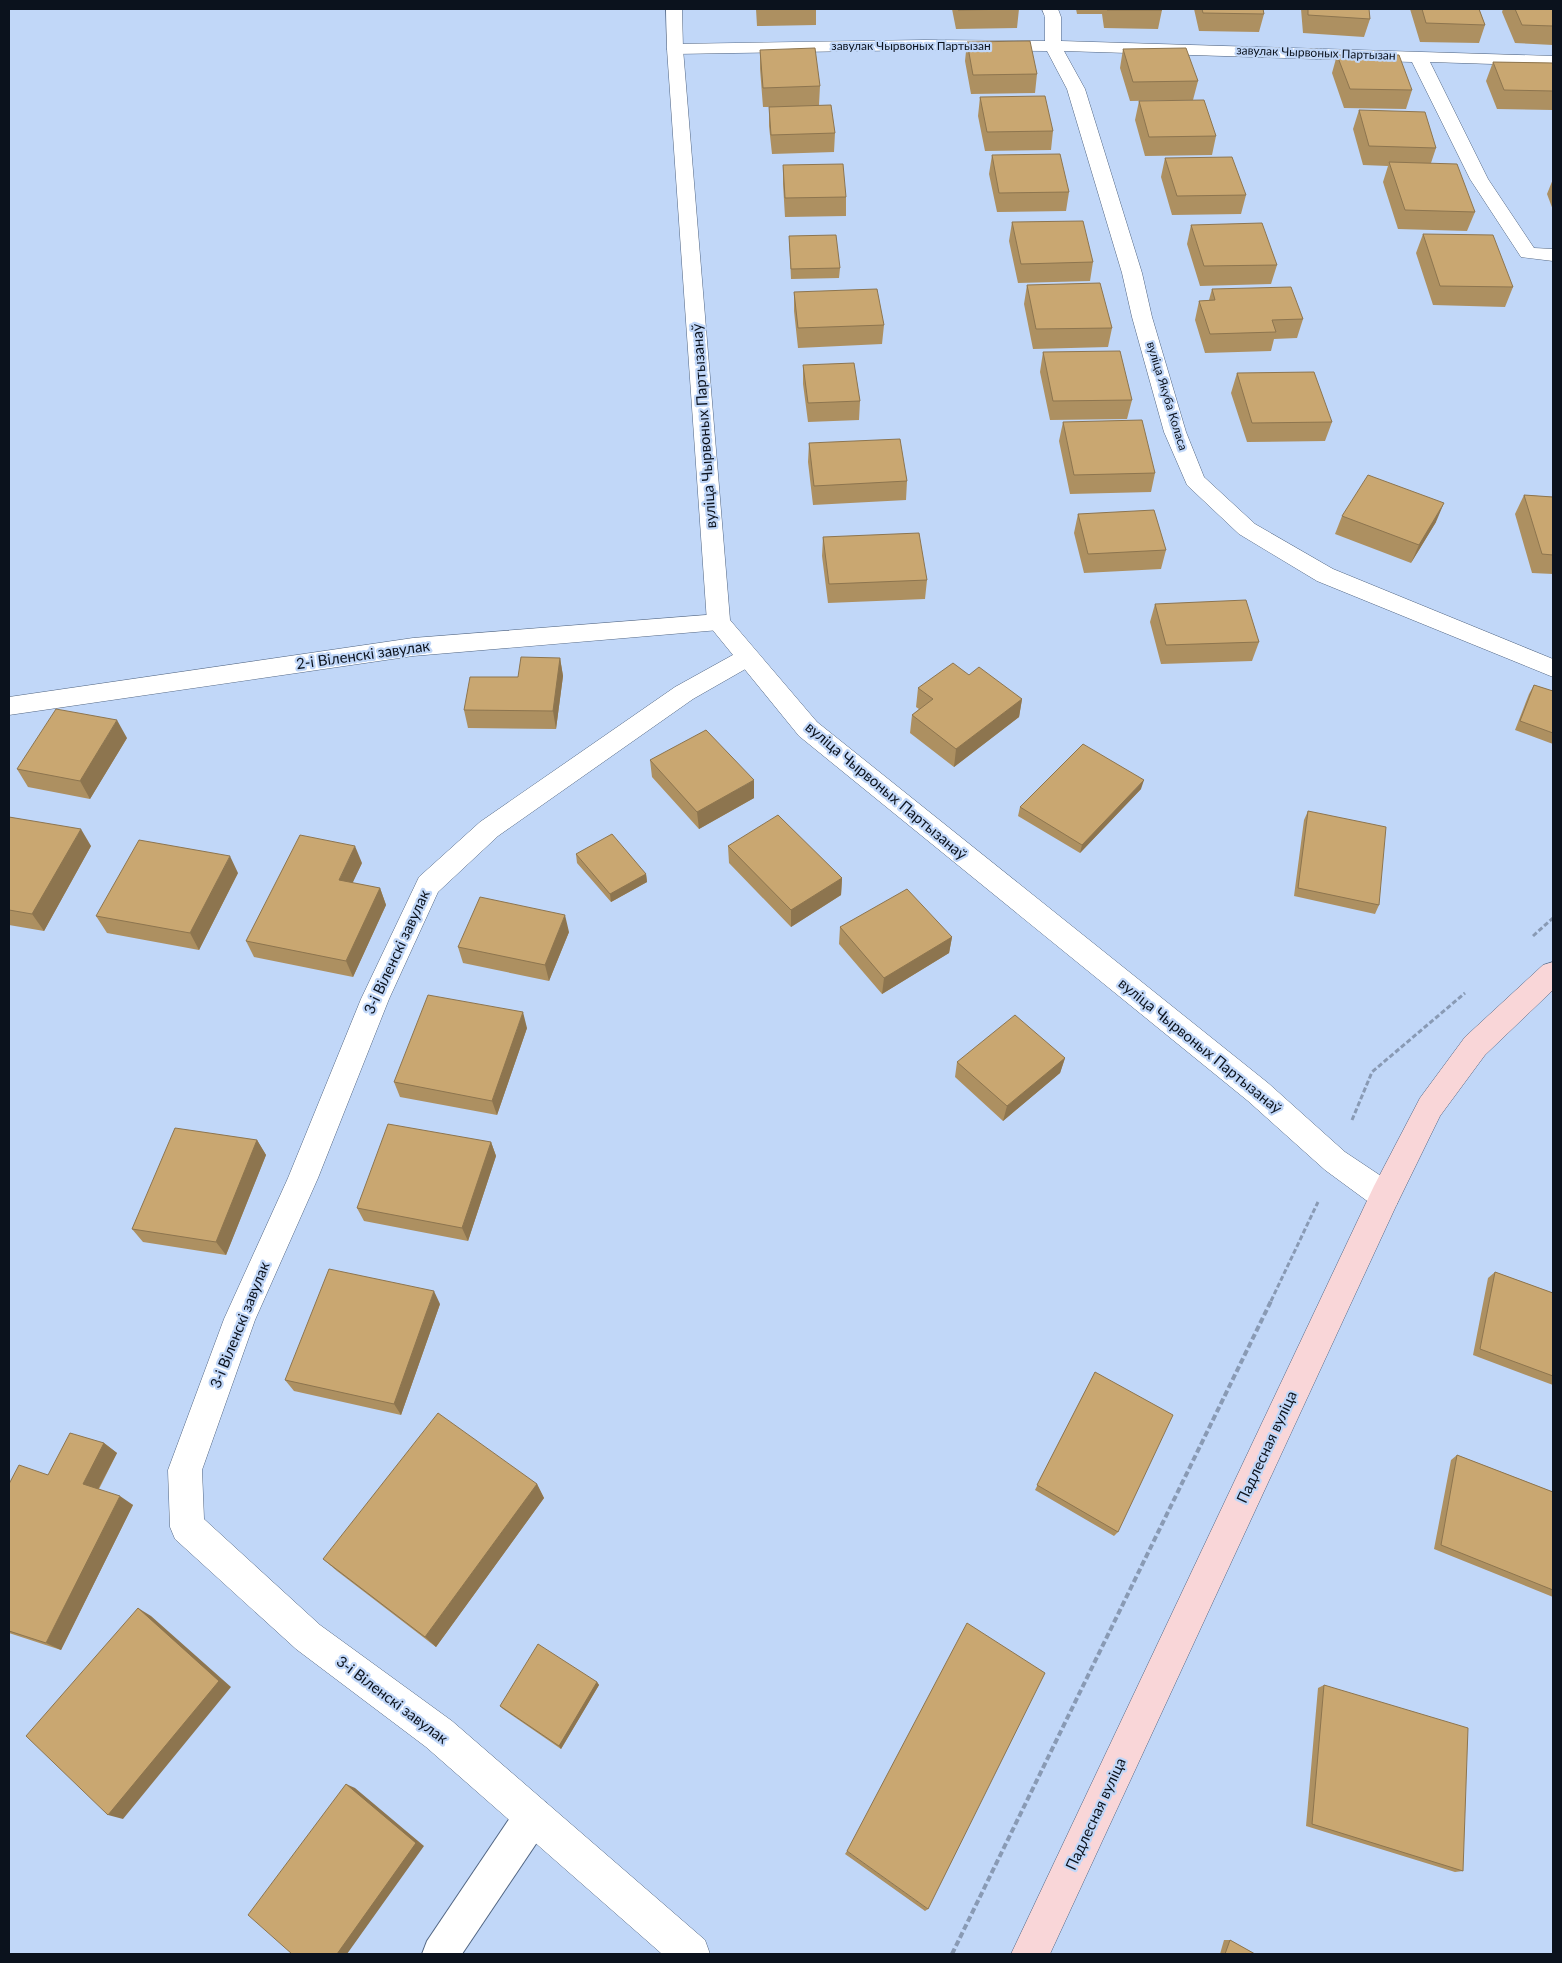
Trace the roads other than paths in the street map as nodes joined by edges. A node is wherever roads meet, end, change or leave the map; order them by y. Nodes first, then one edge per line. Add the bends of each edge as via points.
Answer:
1 (674, 9) edge
2 (1050, 9) edge
3 (1053, 46) junction
4 (675, 49) junction
5 (1418, 56) junction
6 (1553, 61) edge
7 (1553, 255) edge
8 (719, 622) junction
9 (748, 657) junction
10 (1553, 668) edge
11 (9, 706) edge
12 (1553, 974) edge
13 (1385, 1196) junction
14 (533, 1816) junction
15 (440, 1954) edge
16 (691, 1954) edge
17 (1030, 1954) edge

1 - 4 street, вуліца Чырвоных Партызанаў
2 - 3 street, вуліца Якуба Коласа
3 - 4 street, завулак Чырвоных Партызан
3 - 5 street, завулак Чырвоных Партызан
3 - 10 street, вуліца Якуба Коласа via 1076,88 1132,273 1175,432 1195,480 1247,528 1325,575
4 - 8 street, вуліца Чырвоных Партызанаў
5 - 6 street, завулак Чырвоных Партызан
5 - 7 street, завулак Чырвоных Партызан via 1479,179 1528,253
8 - 9 street, вуліца Чырвоных Партызанаў
8 - 11 street, 2-і Віленскі завулак via 414,647
9 - 13 street, вуліца Чырвоных Партызанаў via 808,728 1258,1092 1335,1161
9 - 14 street, 3-і Віленскі завулак via 684,693 489,830 428,885 375,999 303,1178 240,1319 186,1470 187,1527 308,1637 439,1734
12 - 13 main road, Падлесная вуліца via 1475,1046 1430,1107
13 - 17 main road, Падлесная вуліца
14 - 15 lane
14 - 16 street, 3-і Віленскі завулак

